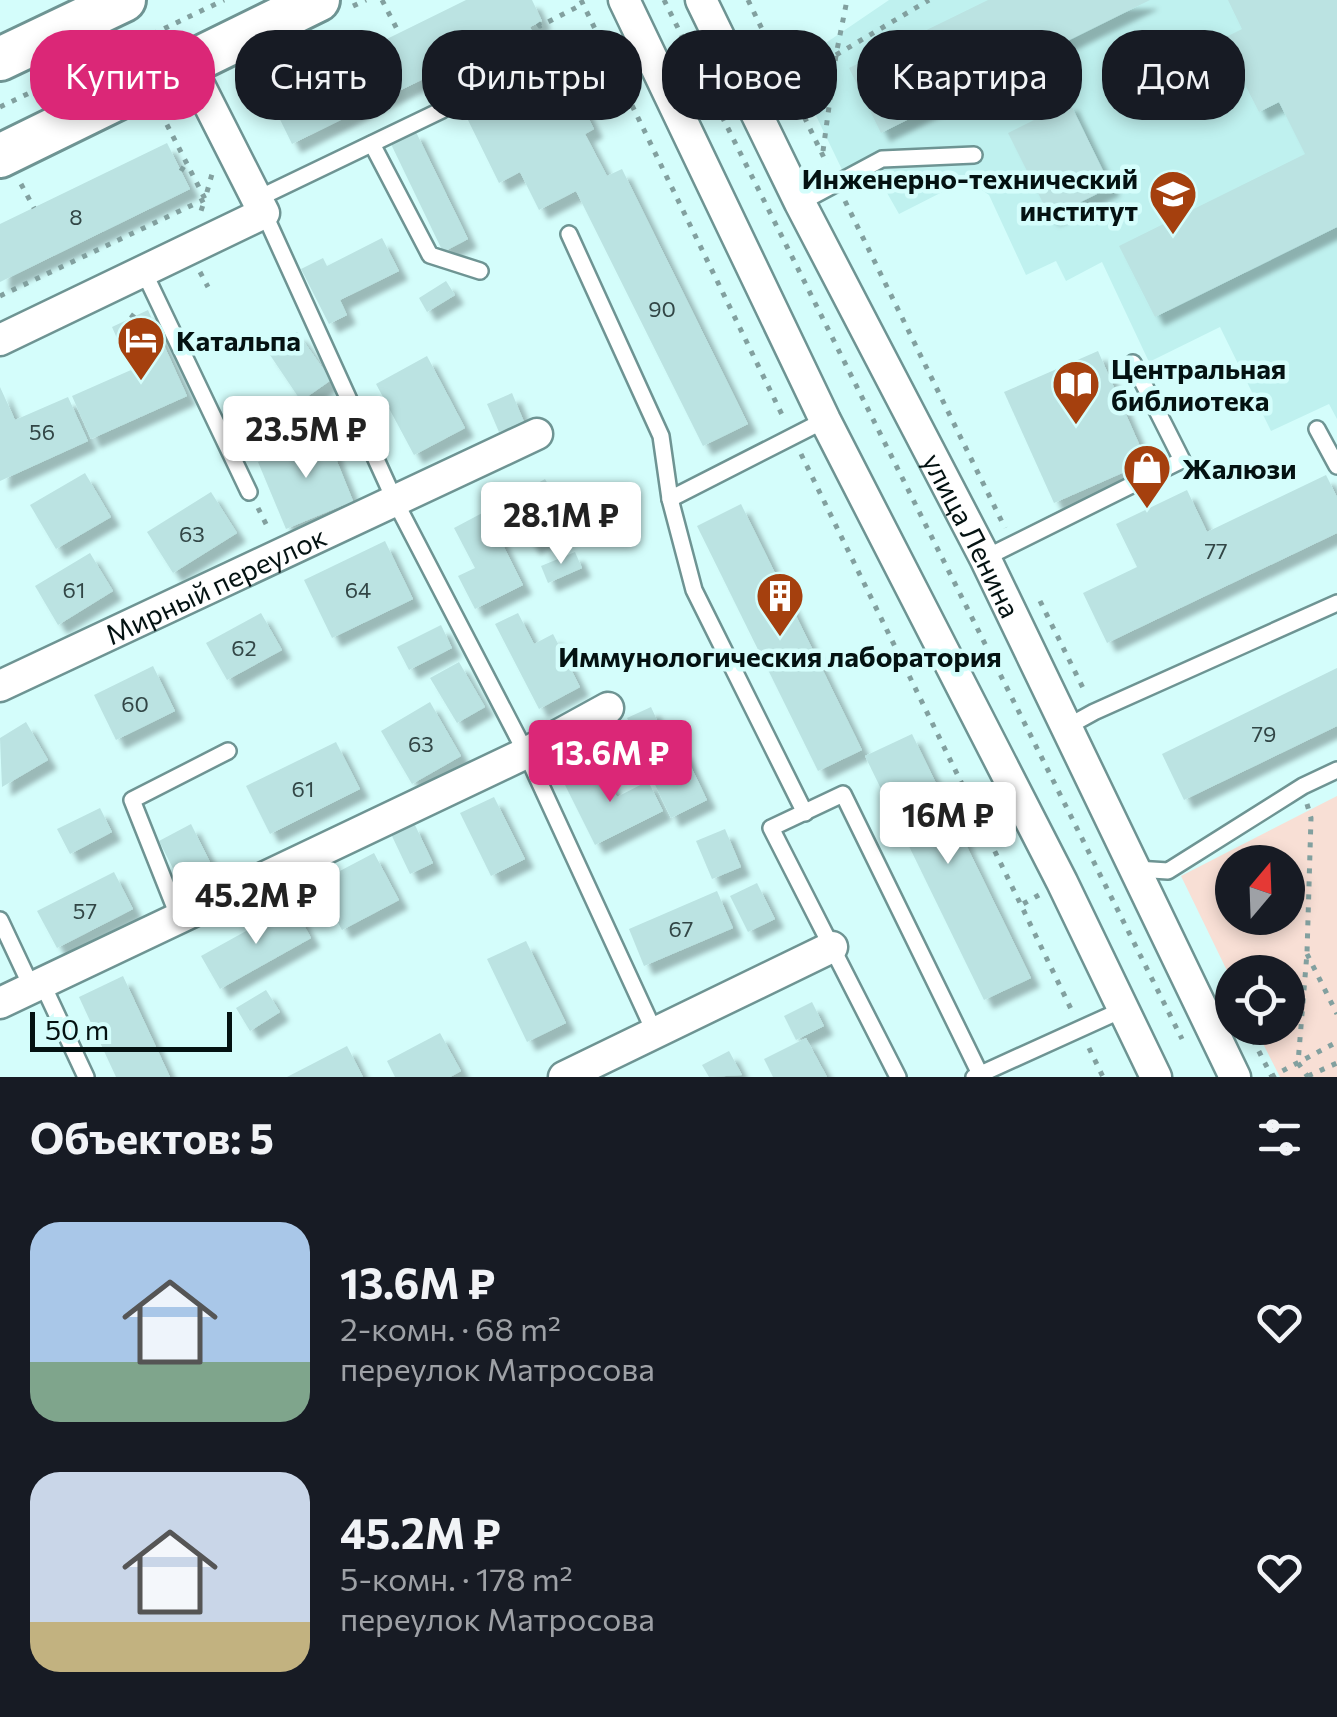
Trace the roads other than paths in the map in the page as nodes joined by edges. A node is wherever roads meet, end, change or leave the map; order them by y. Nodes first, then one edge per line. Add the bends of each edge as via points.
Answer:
1 (124, 0) edge
2 (318, 0) edge
3 (624, 0) edge
4 (700, 0) edge
5 (215, 50) edge
6 (0, 59) edge
7 (215, 117) edge
8 (73, 120) edge
9 (422, 120) edge
10 (372, 144) junction
11 (974, 155) dead end
12 (0, 156) edge
13 (800, 203) junction
14 (260, 206) junction
15 (570, 234) dead end
16 (143, 270) junction
17 (480, 271) dead end
18 (0, 340) edge
19 (1134, 364) dead end
20 (826, 420) junction
21 (1318, 429) dead end
22 (537, 434) dead end
23 (1337, 466) edge
24 (250, 492) road end
25 (670, 500) junction
26 (395, 501) junction
27 (985, 558) junction
28 (1337, 603) edge
29 (0, 686) edge
30 (608, 708) dead end
31 (1065, 728) junction
32 (228, 751) dead end
33 (526, 753) junction
34 (1337, 770) edge
35 (805, 814) junction
36 (1136, 870) junction
37 (178, 918) junction
38 (0, 920) edge
39 (832, 947) junction
40 (37, 985) junction
41 (0, 1003) edge
42 (1124, 1009) junction
43 (655, 1033) junction
44 (977, 1076) edge
45 (86, 1077) edge
46 (564, 1077) edge
47 (898, 1077) edge
48 (1156, 1077) edge
49 (1236, 1077) edge

1 - 6 street
2 - 5 street
3 - 20 street
4 - 13 street, улица Ленина
7 - 14 street
8 - 12 street
9 - 10 lane
10 - 14 lane
10 - 17 lane via 430,255
11 - 13 lane via 882,159
13 - 27 street, улица Ленина
14 - 16 street
14 - 26 lane
15 - 25 lane via 661,436
16 - 18 street
16 - 24 lane
19 - 27 lane via 1182,460
20 - 25 lane
20 - 42 street
21 - 23 lane
22 - 26 street, Мирный переулок
25 - 35 lane via 694,590
26 - 29 street, Мирный переулок
26 - 33 lane
27 - 31 street, улица Ленина
28 - 31 lane
30 - 33 street
31 - 36 street, улица Ленина
32 - 37 lane via 132,800
33 - 37 street
33 - 43 lane
34 - 36 lane via 1168,871
35 - 39 lane via 771,828
35 - 44 lane via 843,794
36 - 49 street, улица Ленина
37 - 40 street
38 - 40 lane
39 - 43 street
39 - 47 lane
40 - 41 street
40 - 45 lane
42 - 44 lane
42 - 48 street
43 - 46 street

